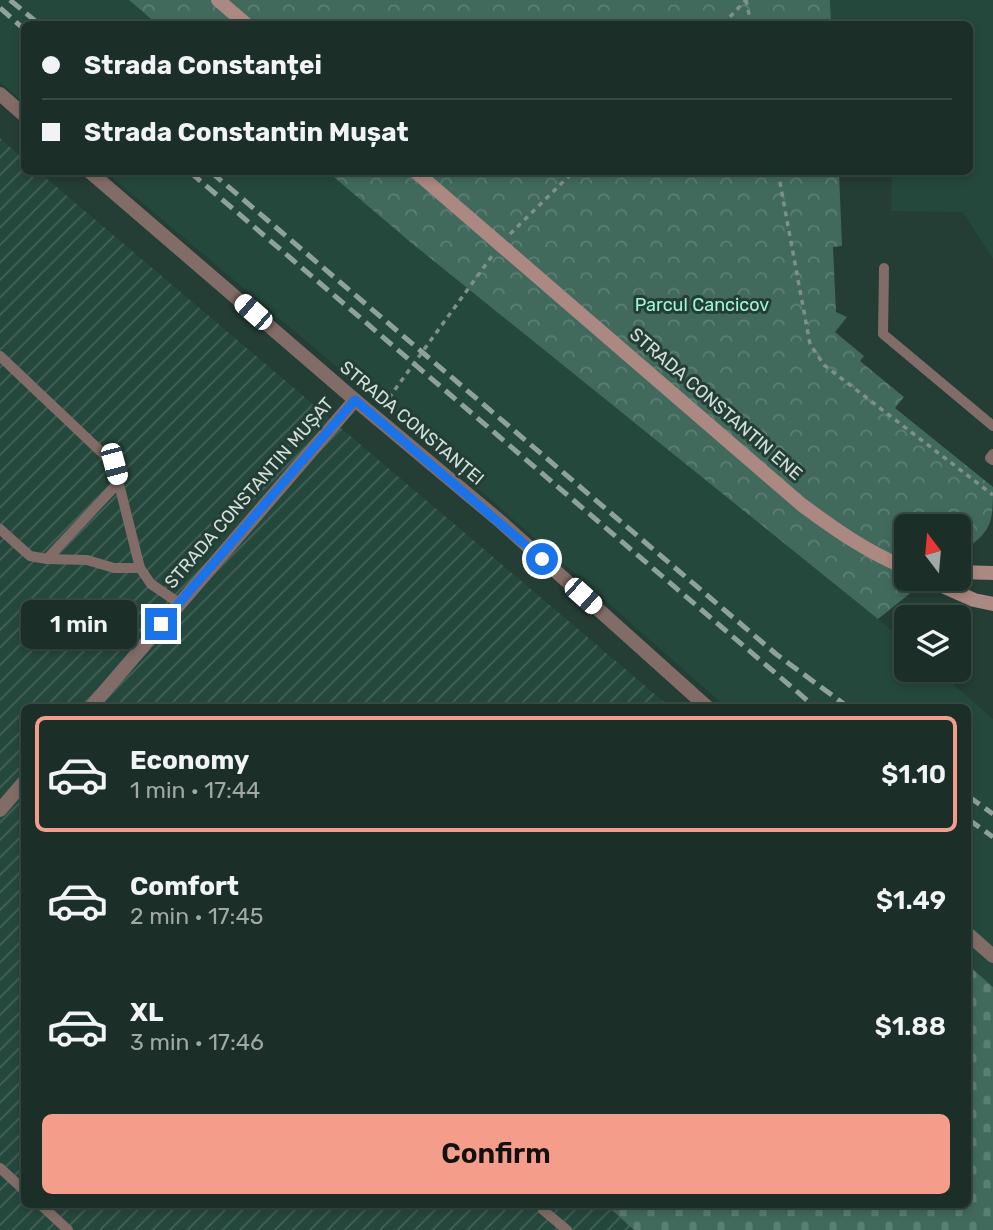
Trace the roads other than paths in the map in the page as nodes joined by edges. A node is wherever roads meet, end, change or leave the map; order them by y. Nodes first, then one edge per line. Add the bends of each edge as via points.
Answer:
1 (218, 0) edge
2 (242, 21) edge
3 (0, 94) edge
4 (21, 112) edge
5 (93, 175) edge
6 (420, 175) edge
7 (884, 268) dead end
8 (0, 356) edge
9 (355, 400) junction
10 (993, 426) edge
11 (993, 454) edge
12 (993, 460) edge
13 (119, 482) junction
14 (0, 529) edge
15 (47, 559) junction
16 (894, 563) edge
17 (140, 568) junction
18 (971, 572) edge
19 (993, 573) edge
20 (956, 592) edge
21 (179, 603) junction
22 (993, 604) edge
23 (93, 704) edge
24 (703, 704) edge
25 (21, 786) edge
26 (0, 810) edge
27 (971, 937) edge
28 (993, 956) edge
29 (0, 1168) edge
30 (21, 1187) edge
31 (44, 1208) edge
32 (543, 1210) dead end
33 (68, 1230) edge
34 (567, 1230) edge

1 - 2 main road
3 - 4 street
5 - 9 street, STRADA CONSTANȚEI
6 - 16 main road, STRADA CONSTANTIN ENE via 802,505 843,536
7 - 10 lane via 883,334
8 - 13 lane via 114,464
9 - 21 street, STRADA CONSTANTIN MUȘAT
9 - 24 street, STRADA CONSTANȚEI via 500,522
11 - 12 lane
13 - 15 lane
13 - 17 lane
14 - 15 lane via 30,556
15 - 17 lane
17 - 21 lane via 151,584
18 - 19 main road
20 - 22 main road
21 - 23 street, STRADA CONSTANTIN MUȘAT
25 - 26 street
27 - 28 street
29 - 30 lane
31 - 33 lane
32 - 34 lane

